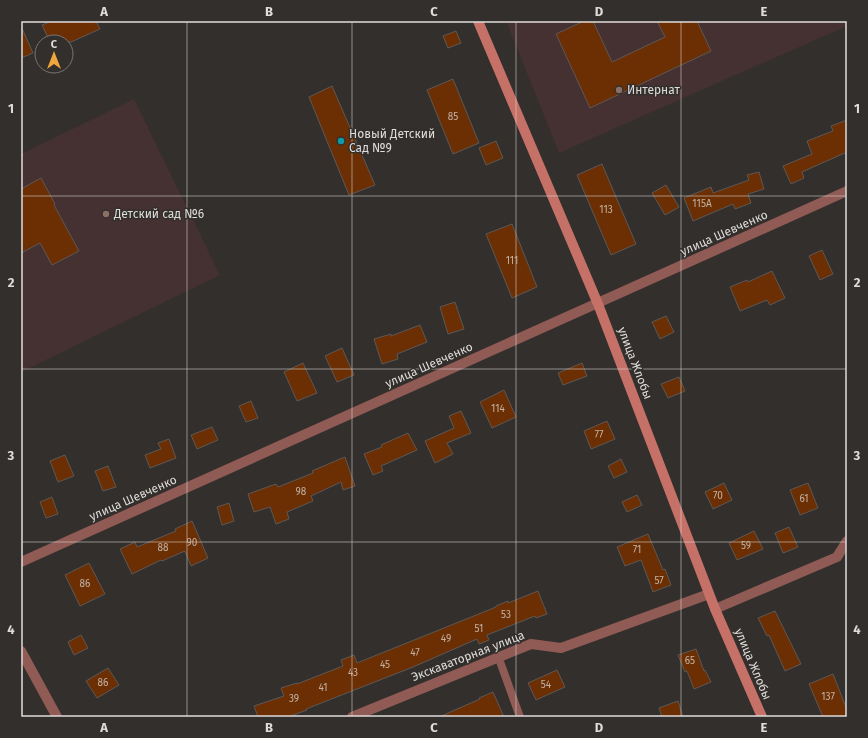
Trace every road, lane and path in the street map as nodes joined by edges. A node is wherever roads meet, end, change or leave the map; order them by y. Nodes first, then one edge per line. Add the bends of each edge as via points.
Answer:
1 (478, 21) edge
2 (847, 191) edge
3 (598, 304) junction
4 (847, 541) edge
5 (21, 562) edge
6 (709, 594) junction
7 (715, 609) junction
8 (21, 651) edge
9 (498, 656) junction
10 (57, 717) edge
11 (352, 717) edge
12 (520, 717) edge
13 (762, 717) edge

1 - 3 street, улица Жлобы
2 - 3 street, улица Шевченко
3 - 5 street, улица Шевченко
3 - 6 street, улица Жлобы
4 - 7 street via 837,557
6 - 7 street, улица Жлобы
6 - 9 street, Экскаваторная улица via 561,648 531,644
7 - 13 street, улица Жлобы
8 - 10 street
9 - 11 street, Экскаваторная улица
9 - 12 lane

